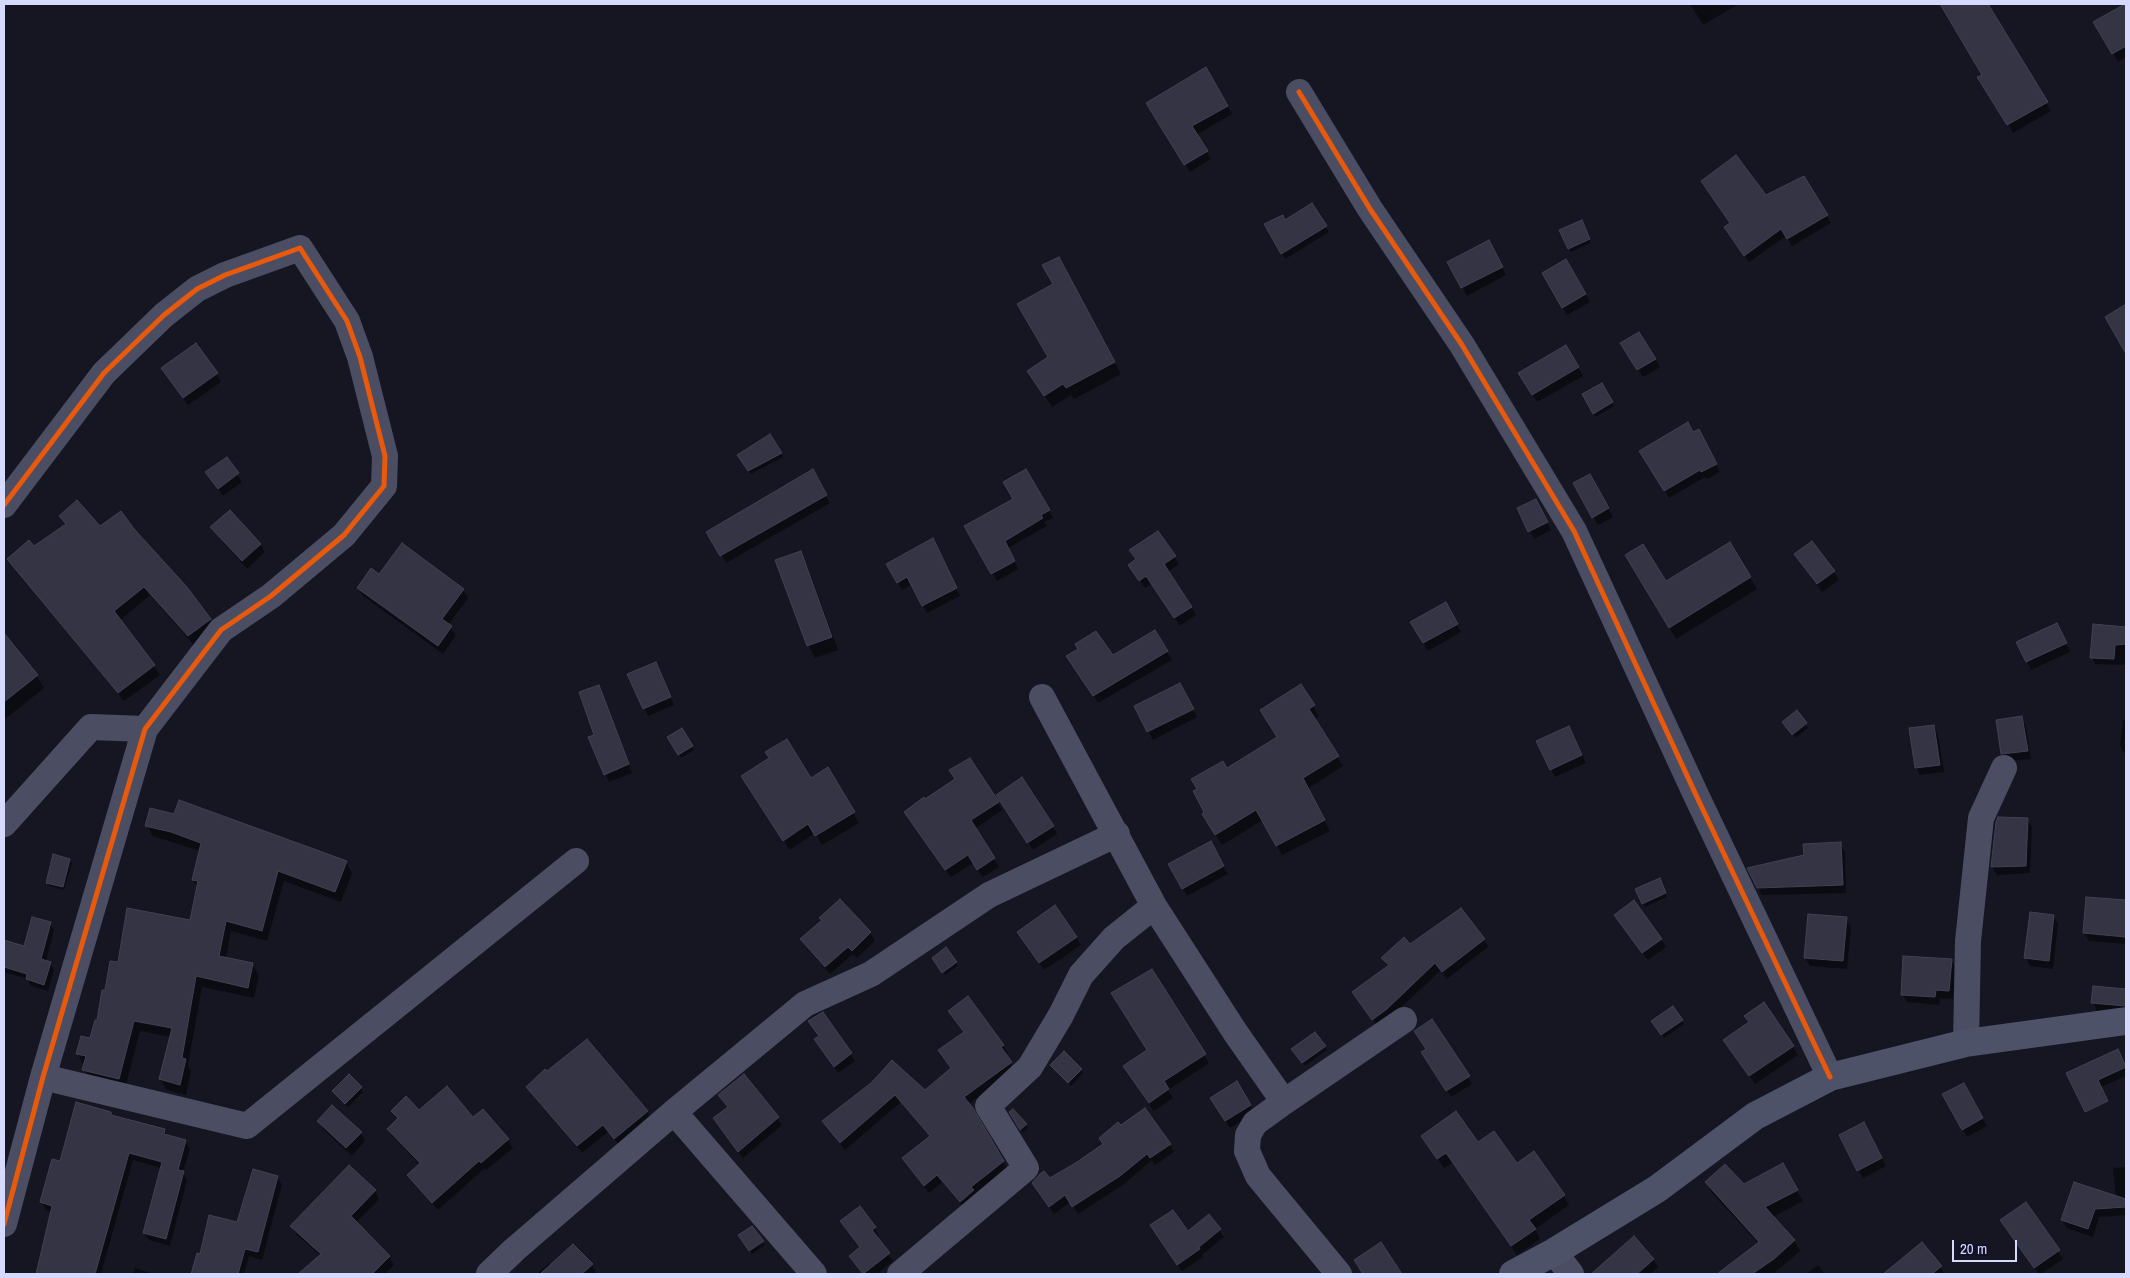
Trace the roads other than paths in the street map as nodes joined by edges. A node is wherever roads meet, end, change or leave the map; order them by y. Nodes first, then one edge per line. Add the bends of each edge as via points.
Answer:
1 (1299, 92) dead end
2 (4, 505) edge
3 (1042, 697) dead end
4 (145, 730) junction
5 (2004, 768) dead end
6 (4, 824) edge
7 (1117, 834) junction
8 (576, 861) dead end
9 (1154, 906) junction
10 (1404, 1020) dead end
11 (2126, 1021) edge
12 (1966, 1043) junction
13 (43, 1077) junction
14 (1830, 1077) junction
15 (1284, 1102) junction
16 (674, 1112) junction
17 (4, 1224) edge
18 (1554, 1252) junction
19 (489, 1274) edge
20 (814, 1274) edge
21 (900, 1274) edge
22 (1339, 1274) edge
23 (1513, 1274) edge
24 (1571, 1274) edge

1 - 14 street via 1370,209 1462,345 1574,531
2 - 4 street via 104,373 164,315 198,289 224,275 300,248 347,321 360,357 385,456 384,486 344,535 271,596 221,630
3 - 7 street
4 - 6 street via 91,728
4 - 13 street
5 - 12 street via 1981,818 1968,941
7 - 9 street
7 - 16 street via 989,895 871,974 805,1004
8 - 13 street via 247,1126
9 - 15 street
9 - 21 street via 1114,938 1081,975 1030,1067 988,1106 1026,1168
10 - 15 street
11 - 12 street
12 - 14 street
13 - 17 street
14 - 18 street via 1755,1116 1657,1190
15 - 22 street via 1255,1123 1248,1135 1247,1151 1258,1176
16 - 19 street
16 - 20 street
18 - 23 street
18 - 24 street

